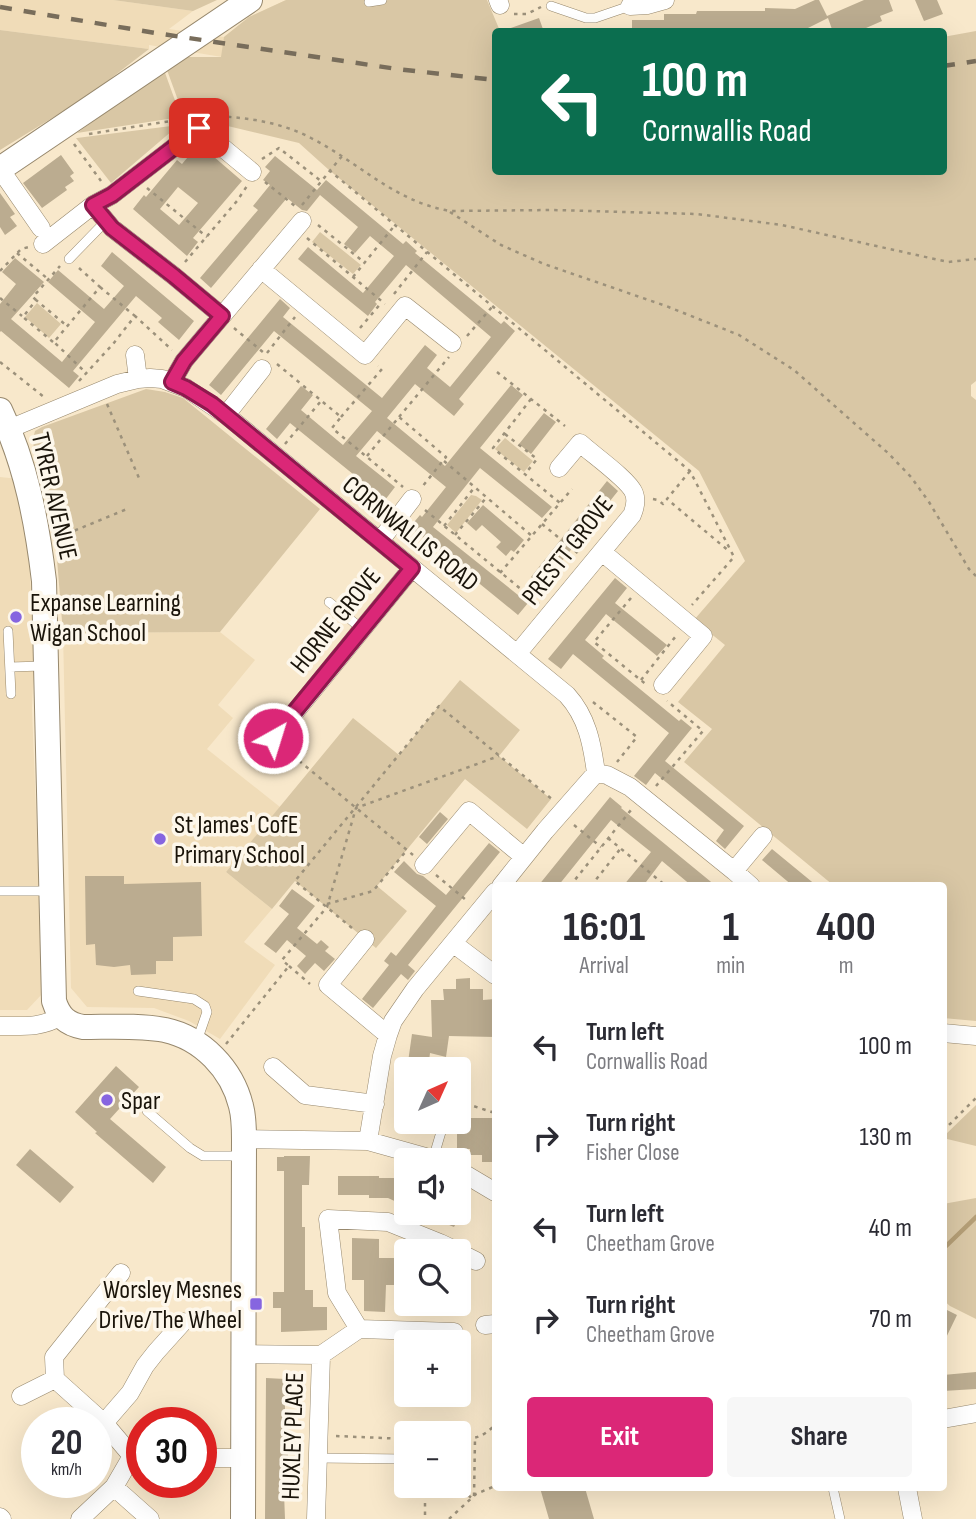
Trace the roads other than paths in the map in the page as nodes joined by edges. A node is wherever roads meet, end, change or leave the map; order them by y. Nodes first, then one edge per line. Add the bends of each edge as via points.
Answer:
1 (250, 0) edge
2 (382, 0) edge
3 (665, 0) edge
4 (369, 2) dead end
5 (551, 6) road end
6 (630, 6) joint
7 (0, 169) edge
8 (250, 170) road end
9 (93, 205) junction
10 (106, 220) junction
11 (304, 224) road end
12 (69, 259) road end
13 (261, 269) junction
14 (221, 317) junction
15 (456, 346) road end
16 (135, 355) dead end
17 (268, 362) road end
18 (138, 379) junction
19 (172, 382) junction
20 (226, 415) junction
21 (4, 419) edge
22 (556, 477) road end
23 (412, 499) road end
24 (380, 541) junction
25 (597, 559) junction
26 (412, 568) junction
27 (329, 602) dead end
28 (362, 629) junction
29 (8, 631) dead end
30 (517, 654) junction
31 (46, 666) junction
32 (10, 667) junction
33 (663, 685) dead end
34 (11, 695) dead end
35 (273, 738) road end
36 (601, 774) junction
37 (763, 836) dead end
38 (524, 857) junction
39 (424, 865) road end
40 (734, 872) junction
41 (504, 882) edge
42 (746, 882) edge
43 (0, 891) edge
44 (51, 891) junction
45 (492, 896) edge
46 (365, 939) road end
47 (454, 944) junction
48 (492, 973) edge
49 (138, 991) dead end
50 (61, 1016) junction
51 (0, 1026) edge
52 (947, 1033) edge
53 (388, 1035) junction
54 (976, 1036) edge
55 (205, 1050) junction
56 (273, 1067) dead end
57 (375, 1104) junction
58 (147, 1111) dead end
59 (368, 1141) junction
60 (244, 1148) junction
61 (394, 1148) edge
62 (471, 1176) edge
63 (492, 1190) edge
64 (430, 1239) edge
65 (471, 1258) edge
66 (476, 1261) dead end
67 (121, 1273) dead end
68 (183, 1322) dead end
69 (359, 1329) junction
70 (394, 1330) edge
71 (244, 1354) junction
72 (321, 1355) junction
73 (55, 1379) junction
74 (21, 1396) dead end
75 (86, 1407) edge
76 (976, 1413) edge
77 (112, 1414) edge
78 (947, 1418) edge
79 (112, 1431) edge
80 (126, 1446) edge
81 (217, 1458) edge
82 (244, 1458) junction
83 (318, 1458) junction
84 (394, 1459) edge
85 (126, 1471) edge
86 (114, 1487) junction
87 (834, 1491) edge
88 (908, 1491) edge
89 (80, 1519) edge
90 (150, 1519) edge
91 (243, 1519) edge
92 (316, 1519) edge
93 (840, 1519) edge
94 (913, 1519) edge

1 - 7 street
2 - 4 lane
3 - 6 street
5 - 6 lane via 586,18
7 - 9 street via 42,236
8 - 9 street via 199,128
9 - 10 street
10 - 12 lane
10 - 14 street
11 - 13 street
13 - 14 street
13 - 15 street via 365,355 405,306
14 - 19 street
16 - 18 street
17 - 20 street
18 - 19 street, CORNWALLIS ROAD
18 - 21 street, CORNWALLIS ROAD via 59,408
19 - 20 street, CORNWALLIS ROAD
20 - 24 street, CORNWALLIS ROAD
21 - 31 street, TYRER AVENUE via 37,524
22 - 25 street, PRESTT GROVE via 580,443 633,491 632,515
23 - 24 street
24 - 26 street, CORNWALLIS ROAD
25 - 30 street, PRESTT GROVE
25 - 33 street via 703,636
26 - 28 street, HORNE GROVE
26 - 30 street, CORNWALLIS ROAD
27 - 28 lane
28 - 35 street, HORNE GROVE
29 - 32 lane
30 - 36 street, CORNWALLIS ROAD via 577,706
31 - 32 lane
31 - 44 street, TYRER AVENUE
32 - 34 lane
36 - 38 street
36 - 40 street via 630,787
37 - 40 street
38 - 39 street via 469,811
38 - 41 street
40 - 42 street
43 - 44 lane
44 - 50 street, TYRER AVENUE via 54,1001
45 - 47 street
46 - 53 street via 328,985
47 - 48 street
47 - 53 street via 415,989
49 - 55 lane via 194,999 205,1006
50 - 51 street via 37,1026
50 - 55 street via 83,1027 164,1030
52 - 54 street
53 - 57 street
55 - 60 street via 233,1084 241,1104
56 - 57 street via 305,1095
57 - 59 street
58 - 60 lane via 203,1156
59 - 60 street
59 - 61 street
60 - 71 street
62 - 63 street
64 - 69 street via 388,1222 328,1219 337,1293
65 - 66 street
67 - 73 street via 54,1357
68 - 77 street
69 - 70 street
69 - 72 street
71 - 72 street
71 - 82 street
72 - 83 street, HUXLEY PLACE
73 - 74 street
73 - 75 street
76 - 78 street
79 - 80 street
81 - 82 street
82 - 91 street
83 - 84 lane
83 - 92 street, HUXLEY PLACE
85 - 86 street
86 - 89 street
86 - 90 street
87 - 93 lane
88 - 94 street

